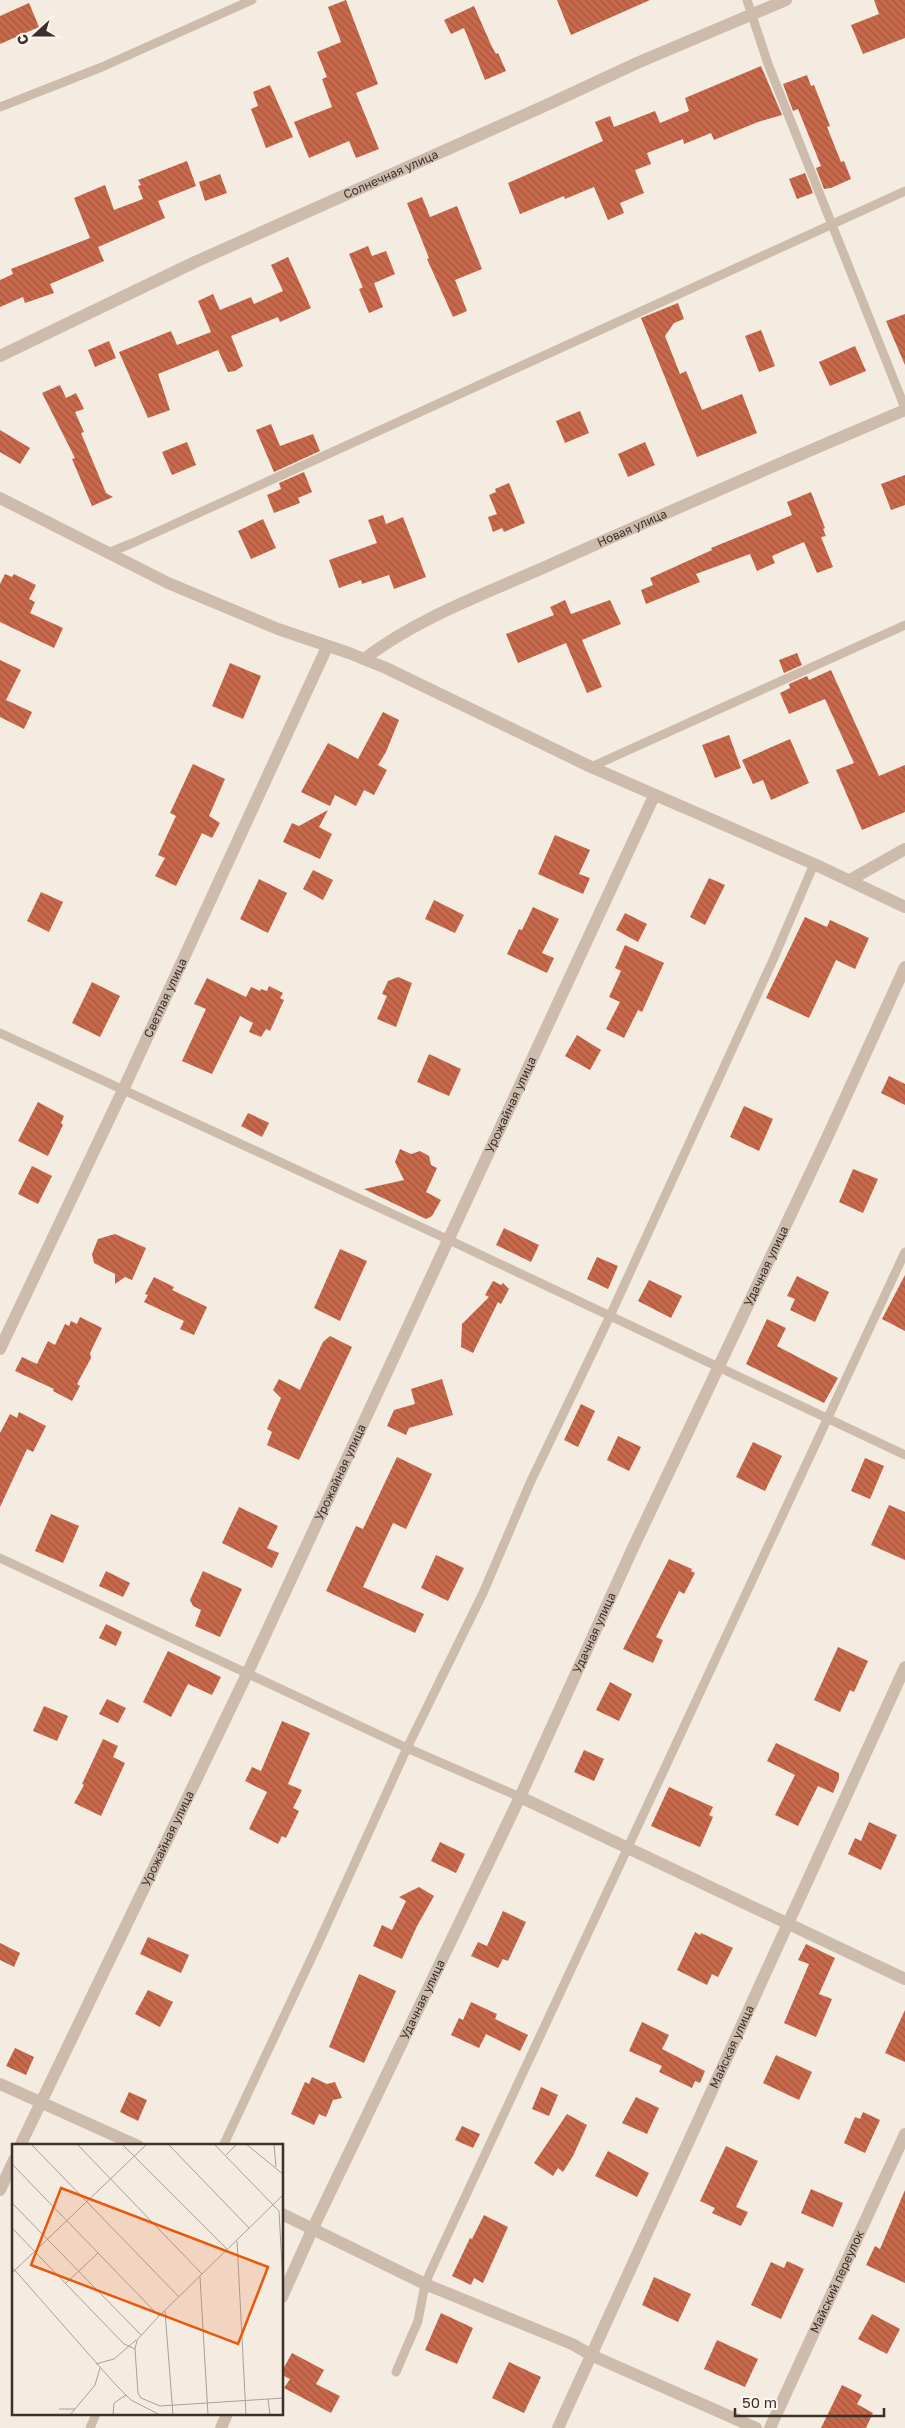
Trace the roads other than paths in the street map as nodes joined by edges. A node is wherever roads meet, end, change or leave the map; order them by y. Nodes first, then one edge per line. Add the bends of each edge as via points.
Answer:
1 (252, 0) edge
2 (747, 0) edge
3 (786, 0) edge
4 (752, 14) junction
5 (0, 107) edge
6 (905, 191) edge
7 (832, 223) junction
8 (0, 356) edge
9 (905, 409) edge
10 (0, 498) edge
11 (108, 553) junction
12 (905, 625) edge
13 (327, 647) junction
14 (364, 659) junction
15 (591, 767) junction
16 (654, 796) junction
17 (905, 849) edge
18 (814, 864) junction
19 (850, 880) junction
20 (905, 907) edge
21 (905, 967) edge
22 (0, 1033) edge
23 (123, 1090) junction
24 (447, 1239) junction
25 (905, 1252) edge
26 (610, 1316) junction
27 (0, 1349) edge
28 (718, 1368) junction
29 (828, 1419) junction
30 (905, 1455) edge
31 (0, 1558) edge
32 (905, 1667) edge
33 (246, 1674) junction
34 (407, 1748) junction
35 (520, 1796) junction
36 (626, 1849) junction
37 (789, 1925) junction
38 (905, 1979) edge
39 (0, 2084) edge
40 (40, 2103) junction
41 (905, 2134) edge
42 (21, 2144) edge
43 (133, 2144) edge
44 (224, 2144) edge
45 (12, 2164) edge
46 (0, 2190) edge
47 (284, 2215) edge
48 (313, 2228) junction
49 (425, 2284) junction
50 (284, 2293) edge
51 (593, 2356) junction
52 (396, 2372) dead end
53 (95, 2416) edge
54 (226, 2416) edge
55 (90, 2428) edge
56 (221, 2428) edge
57 (558, 2428) edge
58 (756, 2428) edge
59 (770, 2428) edge

1 - 5 lane via 102,67
2 - 4 lane
3 - 4 street, Солнечная улица
4 - 7 lane via 768,64
4 - 8 street, Солнечная улица via 196,262
6 - 7 lane
7 - 9 lane
7 - 11 lane
9 - 14 street, Новая улица via 439,615 388,640
10 - 11 street
11 - 13 street via 220,606
12 - 15 lane
13 - 14 street
13 - 23 street, Светлая улица
14 - 15 street
15 - 16 street
16 - 18 street
16 - 24 street, Урожайная улица
17 - 19 street
18 - 19 street
18 - 26 lane
19 - 20 street
21 - 28 street, Удачная улица
22 - 23 lane
23 - 24 lane
23 - 27 street, Светлая улица
24 - 26 lane
24 - 33 street, Урожайная улица
25 - 29 lane
26 - 28 lane
26 - 34 lane via 530,1483 483,1593
28 - 29 lane
28 - 35 street, Удачная улица
29 - 30 lane
29 - 36 lane
31 - 33 lane
32 - 37 street, Майская улица
33 - 34 lane
33 - 40 street, Урожайная улица
34 - 35 lane
34 - 44 lane
35 - 36 street
35 - 48 street, Удачная улица
36 - 37 street
36 - 49 lane
37 - 38 street
37 - 51 street, Майская улица
39 - 40 street
40 - 42 street, Урожайная улица
40 - 43 street
41 - 59 street, Майский переулок
45 - 46 street
47 - 48 street
48 - 49 street
48 - 50 street, Удачная улица
49 - 51 street via 572,2344
49 - 52 lane via 418,2321
51 - 57 street, Майская улица
51 - 58 street
53 - 55 lane
54 - 56 street

